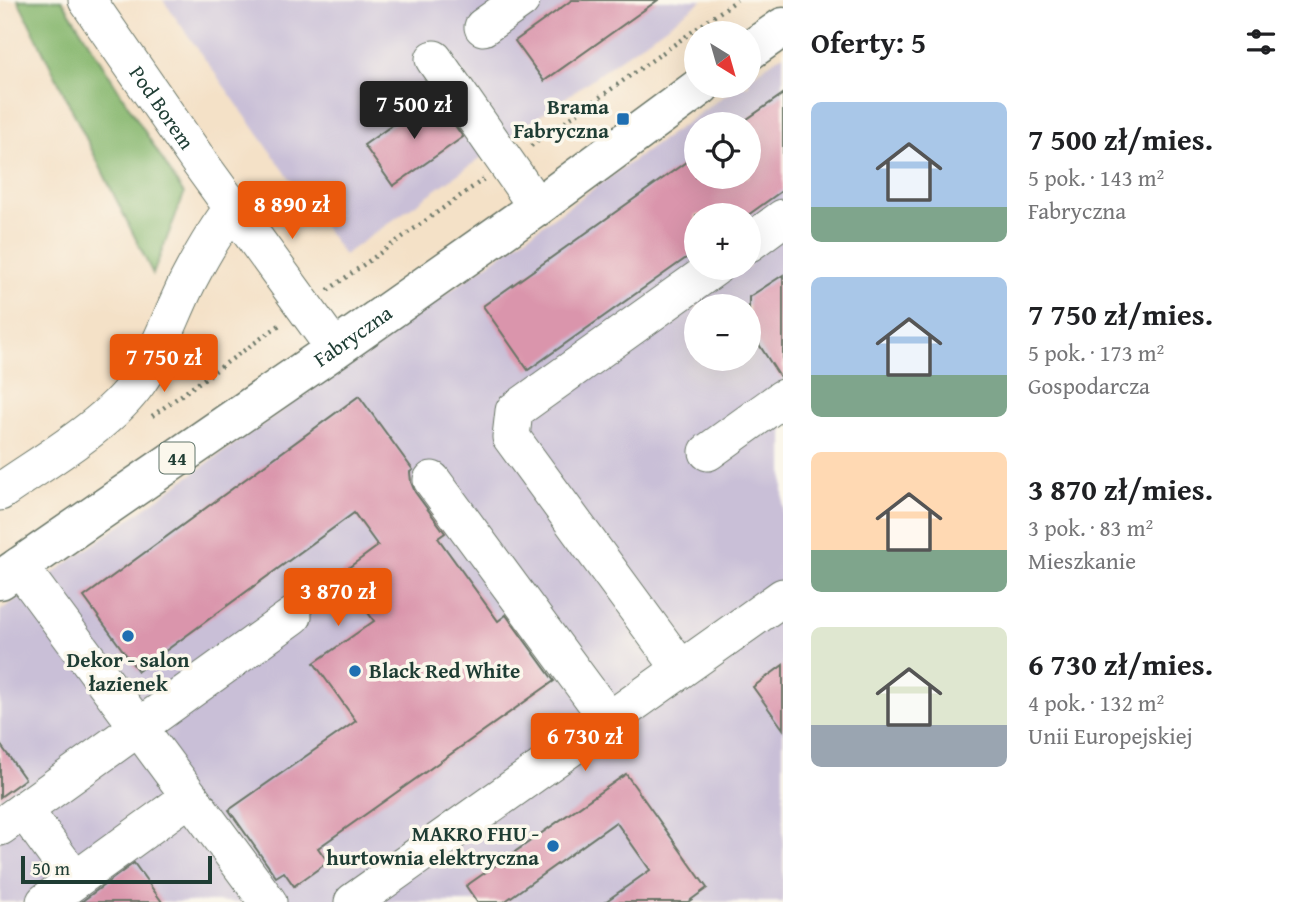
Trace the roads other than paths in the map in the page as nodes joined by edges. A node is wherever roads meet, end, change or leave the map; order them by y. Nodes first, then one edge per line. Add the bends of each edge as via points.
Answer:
1 (87, 0) edge
2 (521, 0) edge
3 (483, 27) dead end
4 (783, 27) edge
5 (761, 43) edge
6 (434, 59) dead end
7 (685, 98) edge
8 (537, 207) junction
9 (233, 208) junction
10 (783, 218) edge
11 (761, 234) edge
12 (697, 280) edge
13 (335, 349) junction
14 (783, 398) edge
15 (708, 452) dead end
16 (432, 481) dead end
17 (0, 492) edge
18 (10, 573) edge
19 (783, 597) edge
20 (293, 616) dead end
21 (681, 669) junction
22 (609, 720) junction
23 (139, 727) junction
24 (190, 797) junction
25 (12, 819) edge
26 (75, 880) junction
27 (45, 902) edge
28 (268, 902) edge
29 (353, 902) edge

1 - 9 street, Pod Borem
2 - 3 street
4 - 5 main road
6 - 8 street
7 - 8 main road, Fabryczna / 44
8 - 13 main road, Fabryczna / 44
9 - 13 street, Pod Borem
9 - 17 street via 216,229 137,384 105,418
10 - 11 street
12 - 21 street via 514,411 512,437
13 - 18 main road, Fabryczna / 44
14 - 15 street
16 - 22 street
18 - 23 street
19 - 21 street
20 - 23 street
21 - 22 street
22 - 29 street
23 - 24 street
23 - 25 street
24 - 26 street
24 - 28 street
25 - 26 street
26 - 27 street

